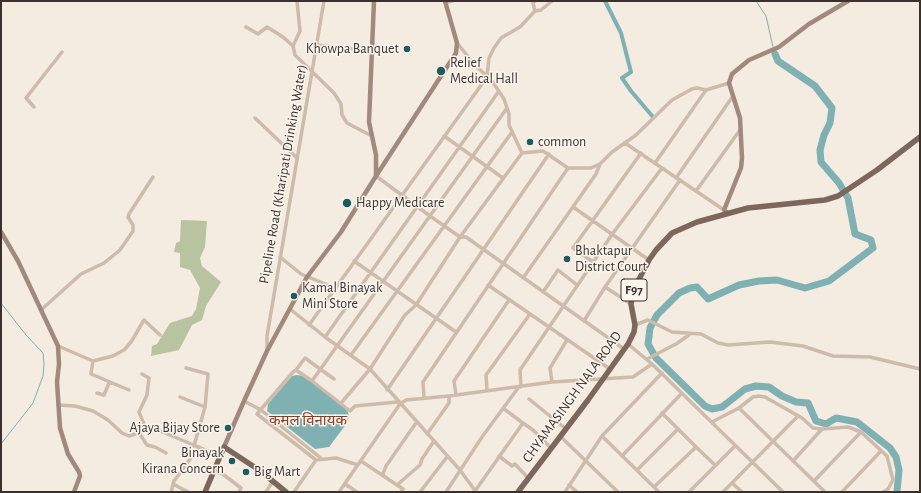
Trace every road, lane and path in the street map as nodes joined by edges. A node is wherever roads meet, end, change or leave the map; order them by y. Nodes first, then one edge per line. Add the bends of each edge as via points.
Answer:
1 (297, 1) edge
2 (324, 1) edge
3 (374, 1) edge
4 (452, 1) edge
5 (535, 1) edge
6 (552, 1) edge
7 (848, 1) edge
8 (445, 2) edge
9 (535, 12) junction
10 (246, 27) dead end
11 (457, 43) junction
12 (317, 45) junction
13 (293, 46) junction
14 (372, 51) junction
15 (62, 52) dead end
16 (311, 70) junction
17 (487, 77) junction
18 (729, 83) junction
19 (706, 90) junction
20 (499, 91) junction
21 (733, 96) junction
22 (34, 107) dead end
23 (507, 108) junction
24 (255, 118) dead end
25 (741, 129) junction
26 (512, 132) junction
27 (370, 135) junction
28 (444, 136) junction
29 (920, 137) edge
30 (625, 142) junction
31 (459, 146) junction
32 (522, 153) junction
33 (641, 153) junction
34 (549, 154) junction
35 (472, 156) junction
36 (297, 158) junction
37 (655, 163) junction
38 (600, 164) junction
39 (486, 167) junction
40 (568, 168) junction
41 (662, 168) junction
42 (376, 176) junction
43 (153, 177) dead end
44 (503, 178) junction
45 (676, 178) junction
46 (680, 180) junction
47 (696, 191) junction
48 (402, 196) junction
49 (418, 207) junction
50 (573, 207) junction
51 (726, 211) junction
52 (430, 216) junction
53 (594, 220) junction
54 (444, 225) junction
55 (1, 232) edge
56 (612, 233) junction
57 (460, 237) junction
58 (633, 248) junction
59 (482, 250) junction
60 (280, 257) junction
61 (649, 260) junction
62 (354, 261) junction
63 (593, 262) junction
64 (504, 264) junction
65 (370, 272) junction
66 (307, 277) junction
67 (524, 278) junction
68 (383, 281) junction
69 (488, 285) junction
70 (577, 285) junction
71 (605, 287) junction
72 (334, 288) junction
73 (397, 291) junction
74 (543, 292) junction
75 (509, 300) junction
76 (631, 304) junction
77 (416, 305) junction
78 (563, 306) junction
79 (290, 309) junction
80 (41, 310) junction
81 (530, 314) junction
82 (436, 318) junction
83 (584, 320) junction
84 (309, 325) junction
85 (635, 325) junction
86 (548, 327) junction
87 (456, 332) junction
88 (160, 335) dead end
89 (688, 335) junction
90 (325, 337) junction
91 (567, 340) junction
92 (58, 346) junction
93 (338, 346) junction
94 (626, 347) junction
95 (268, 351) junction
96 (351, 355) junction
97 (648, 358) junction
98 (93, 361) junction
99 (652, 364) junction
100 (186, 368) dead end
101 (321, 369) junction
102 (370, 369) junction
103 (610, 369) junction
104 (920, 369) edge
105 (296, 370) junction
106 (662, 373) junction
107 (142, 374) dead end
108 (604, 378) junction
109 (334, 379) dead end
110 (312, 381) junction
111 (552, 382) junction
112 (109, 383) junction
113 (520, 387) junction
114 (129, 390) dead end
115 (387, 390) junction
116 (487, 391) junction
117 (97, 393) dead end
118 (682, 393) junction
119 (456, 395) junction
120 (449, 396) junction
121 (180, 397) dead end
122 (424, 398) junction
123 (529, 399) dead end
124 (244, 400) junction
125 (342, 402) junction
126 (398, 403) junction
127 (58, 405) junction
128 (205, 407) junction
129 (739, 408) junction
130 (504, 409) junction
131 (261, 410) junction
132 (662, 413) junction
133 (797, 417) junction
134 (712, 422) junction
135 (416, 423) junction
136 (523, 423) junction
137 (146, 429) junction
138 (566, 429) junction
139 (678, 429) junction
140 (822, 429) junction
141 (861, 432) junction
142 (140, 433) junction
143 (427, 434) junction
144 (602, 436) junction
145 (561, 437) junction
146 (434, 441) junction
147 (772, 442) junction
148 (194, 446) junction
149 (696, 446) junction
150 (735, 446) junction
151 (199, 447) junction
152 (224, 447) junction
153 (551, 448) junction
154 (881, 450) junction
155 (166, 453) dead end
156 (220, 456) junction
157 (499, 456) junction
158 (622, 456) junction
159 (447, 457) junction
160 (322, 459) junction
161 (316, 460) junction
162 (361, 461) junction
163 (585, 461) junction
164 (793, 461) junction
165 (752, 462) junction
166 (715, 465) junction
167 (358, 466) junction
168 (460, 470) junction
169 (637, 470) junction
170 (214, 471) junction
171 (383, 474) junction
172 (528, 478) junction
173 (273, 481) junction
174 (814, 481) junction
175 (732, 483) junction
176 (173, 484) junction
177 (345, 484) junction
178 (397, 485) junction
179 (569, 485) junction
180 (654, 487) junction
181 (888, 490) edge
182 (475, 491) edge
183 (74, 492) edge
184 (171, 492) edge
185 (188, 492) edge
186 (205, 492) edge
187 (239, 492) edge
188 (266, 492) edge
189 (286, 492) edge
190 (294, 492) edge
191 (339, 492) edge
192 (357, 492) edge
193 (401, 492) edge
194 (420, 492) edge
195 (446, 492) edge
196 (518, 492) edge
197 (564, 492) edge
198 (577, 492) edge
199 (618, 492) edge
200 (659, 492) edge
201 (689, 492) edge
202 (723, 492) edge
203 (742, 492) edge
204 (783, 492) edge
205 (825, 492) edge
206 (842, 492) edge
207 (883, 492) edge

1 - 13 street via 300,31
2 - 12 street, Pipeline Road (Kharipati Drinking Water)
3 - 14 main road
4 - 8 street
5 - 9 street
6 - 9 street
7 - 18 main road via 809,24 779,47 749,60 732,74
8 - 11 main road
9 - 17 street via 520,27 501,38 489,58
10 - 13 street via 258,34 267,27
11 - 17 street
11 - 42 main road via 451,62
12 - 14 street
12 - 16 street, Pipeline Road (Kharipati Drinking Water)
13 - 16 street via 295,55
14 - 27 main road
15 - 22 street via 26,98
16 - 27 street via 338,98 347,123
16 - 36 street, Pipeline Road (Kharipati Drinking Water)
17 - 20 street
17 - 28 street
18 - 19 street
18 - 21 main road
19 - 30 street via 697,88 672,100
19 - 37 street
20 - 23 street
20 - 31 street
21 - 25 main road
21 - 45 street
23 - 26 street
23 - 35 street
24 - 36 street
25 - 47 street
25 - 51 main road via 742,158
26 - 32 street
26 - 39 street
27 - 42 main road via 376,155
28 - 31 street
28 - 48 street
29 - 51 main road, CHYAMASINGH NALA ROAD / F97 via 838,196 825,200
30 - 33 street
30 - 38 street
31 - 35 street
31 - 49 street
32 - 34 street via 543,151
32 - 44 street
33 - 37 street
33 - 53 street
34 - 40 street
34 - 59 street
35 - 39 street
35 - 52 street
36 - 60 street, Pipeline Road (Kharipati Drinking Water)
37 - 41 street
38 - 40 street via 591,168
38 - 50 street
39 - 44 street
39 - 54 street
40 - 64 street
41 - 45 street
41 - 56 street
42 - 48 street
42 - 66 main road via 341,232
43 - 80 street via 129,214 133,231 120,250 104,263 82,274
44 - 57 street
45 - 46 street
46 - 47 street
46 - 58 street
47 - 51 street
48 - 49 street
48 - 62 street
49 - 52 street
49 - 65 street
50 - 53 street
50 - 67 street
51 - 61 main road, CHYAMASINGH NALA ROAD / F97 via 678,229 664,240
52 - 54 street
52 - 68 street
53 - 56 street
53 - 63 street via 573,248
54 - 57 street
54 - 73 street
55 - 80 main road
56 - 58 street
56 - 63 street
57 - 59 street via 466,237
57 - 77 street
58 - 61 street
58 - 71 street
59 - 64 street
59 - 82 street
60 - 66 street
60 - 95 street, Pipeline Road (Kharipati Drinking Water) via 266,336
61 - 76 main road, CHYAMASINGH NALA ROAD / F97 via 633,291
62 - 65 street
62 - 72 street
63 - 70 street
64 - 67 street
64 - 69 street
65 - 68 street
65 - 90 street
66 - 72 street
66 - 79 main road
67 - 74 street
68 - 73 street
68 - 93 street
69 - 75 street
69 - 87 street
70 - 74 street via 558,270
70 - 78 street
71 - 76 street
71 - 83 street
72 - 84 street
73 - 77 street
73 - 96 street
74 - 78 street
75 - 81 street
75 - 119 street via 454,381
76 - 85 main road, CHYAMASINGH NALA ROAD / F97
77 - 82 street
77 - 102 street via 405,314
78 - 83 street
78 - 86 street
79 - 84 street
79 - 95 main road
80 - 92 main road
81 - 86 street
81 - 116 street via 486,375
82 - 87 street
82 - 115 street
83 - 94 street
84 - 90 street
85 - 89 street via 648,320 672,332
85 - 94 main road, CHYAMASINGH NALA ROAD
86 - 91 street
86 - 113 street via 520,370
87 - 122 street via 423,382
88 - 98 street via 144,320 124,350
89 - 97 street
89 - 104 street via 701,334 718,344 728,345 770,342 803,346 833,356 870,357
90 - 93 street
91 - 103 street
91 - 111 street via 550,368
92 - 98 street
92 - 127 main road
93 - 96 street
93 - 101 street
94 - 97 street
94 - 103 main road, CHYAMASINGH NALA ROAD
95 - 124 main road
96 - 102 street
97 - 99 street
98 - 112 street via 91,374
99 - 106 street
99 - 108 street via 633,377
100 - 128 street via 208,374
101 - 105 street via 305,358
101 - 109 street
101 - 110 street
102 - 115 street
102 - 125 street
103 - 108 main road, CHYAMASINGH NALA ROAD
105 - 110 street
105 - 131 street
106 - 118 street
106 - 144 street
107 - 137 street via 149,378 147,395 139,412
108 - 111 street
108 - 138 main road, CHYAMASINGH NALA ROAD
110 - 125 street
111 - 113 street
112 - 114 street
112 - 117 street via 104,395
113 - 116 street
113 - 130 street
115 - 126 street
116 - 119 street
118 - 132 street
118 - 134 street
119 - 120 street
120 - 122 street
120 - 143 street via 449,403
121 - 128 street
122 - 126 street
123 - 138 street
124 - 131 street
124 - 152 main road
125 - 126 street via 350,411 355,406
126 - 135 street
126 - 162 street
127 - 142 street via 93,411 129,436
127 - 183 main road via 63,442 79,472 79,481
128 - 148 street
129 - 133 street via 753,397 759,396
129 - 134 street
129 - 147 street
130 - 136 street
130 - 168 street
131 - 160 street
131 - 161 street via 257,414
132 - 139 street
132 - 158 street
133 - 140 street via 810,423 813,428
133 - 147 street
134 - 150 street
135 - 143 street
135 - 171 street
136 - 153 street
136 - 157 street
137 - 142 street
137 - 148 street via 161,431
138 - 145 main road, CHYAMASINGH NALA ROAD
139 - 149 street
139 - 169 street
140 - 141 street via 848,427
140 - 164 street
141 - 154 street
141 - 174 street
142 - 155 street via 147,445
143 - 146 street
144 - 158 street
144 - 163 street
145 - 153 main road, CHYAMASINGH NALA ROAD
145 - 163 street
146 - 159 street
146 - 178 street via 420,465
147 - 164 street
147 - 165 street
148 - 151 street
149 - 166 street
149 - 180 street
150 - 165 street
150 - 166 street
151 - 156 street
151 - 176 street
152 - 156 main road
152 - 173 main road
153 - 172 main road, CHYAMASINGH NALA ROAD
154 - 181 street via 887,456 893,480
154 - 206 street
156 - 170 main road
157 - 172 street via 512,466 515,464
157 - 182 street
158 - 169 street
159 - 168 street
159 - 194 street
160 - 161 street
160 - 167 street via 336,458
161 - 190 street
162 - 167 street
162 - 171 street
163 - 179 street
163 - 199 street
164 - 174 street
165 - 175 street
165 - 204 street
166 - 201 street
167 - 177 street
168 - 182 street
168 - 195 street
169 - 180 street
170 - 186 main road
170 - 187 street via 224,474 241,488
171 - 178 street
172 - 196 main road, CHYAMASINGH NALA ROAD
173 - 188 street
173 - 189 main road
174 - 205 street
175 - 202 street
175 - 203 street
176 - 184 street
176 - 185 street
177 - 191 street
177 - 192 street
178 - 193 street via 403,489
179 - 197 street
179 - 198 street
180 - 200 street
181 - 207 street

